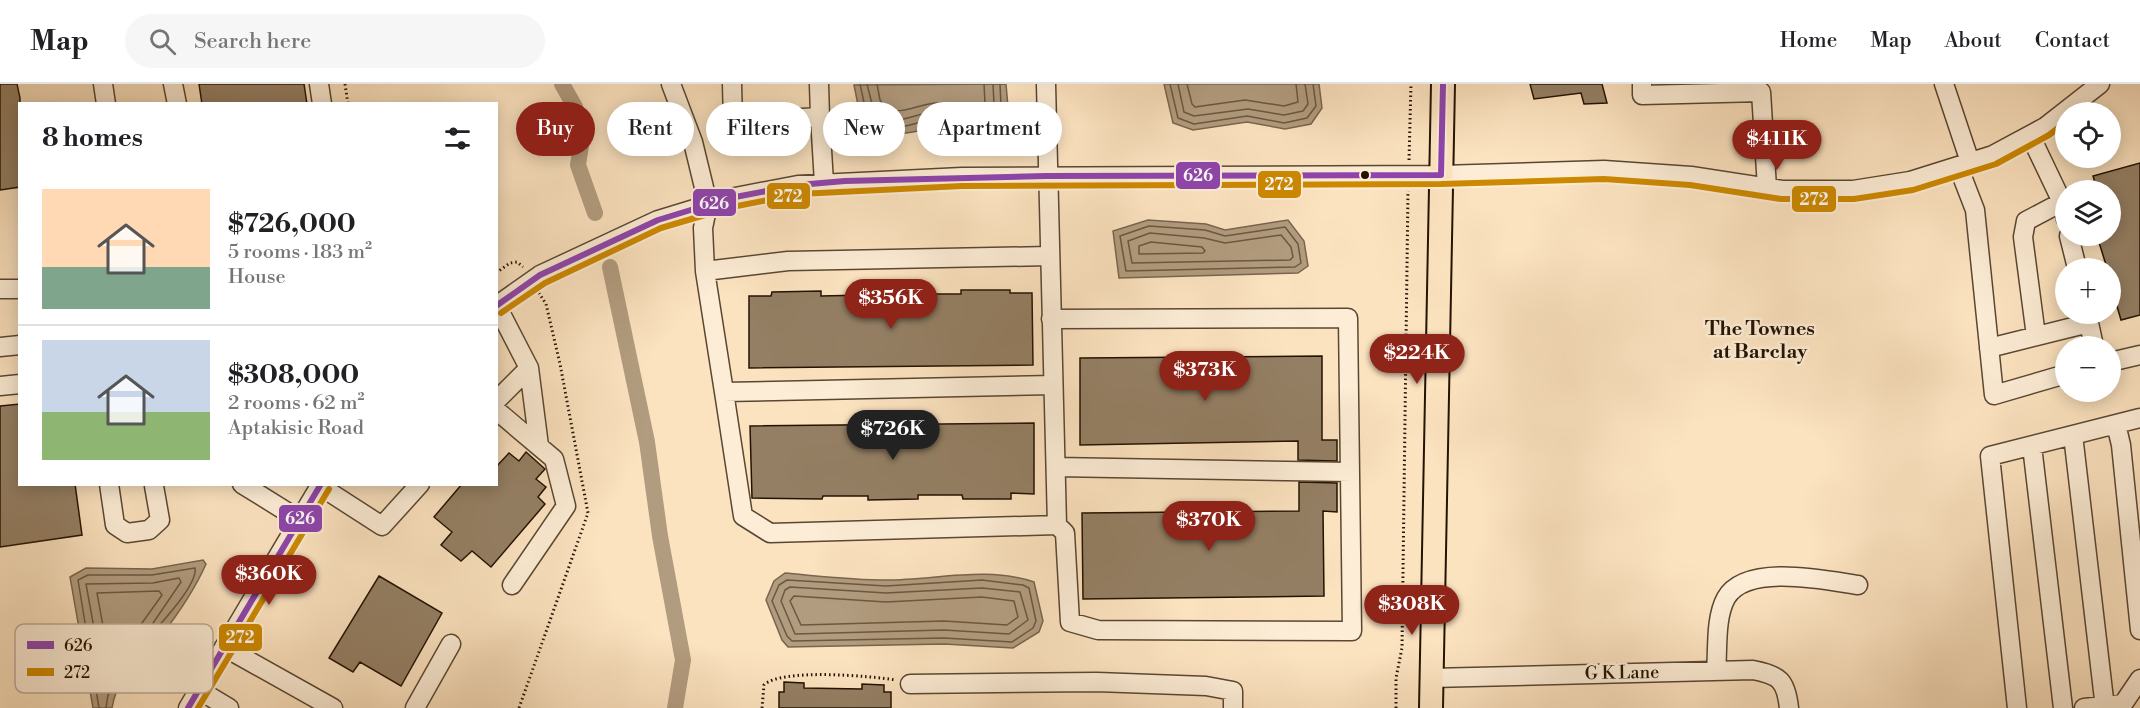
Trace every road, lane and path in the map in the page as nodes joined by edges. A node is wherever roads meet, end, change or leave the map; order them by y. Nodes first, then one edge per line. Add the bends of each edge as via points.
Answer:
1 (103, 84) edge
2 (173, 84) edge
3 (319, 84) edge
4 (345, 84) edge
5 (671, 84) edge
6 (732, 84) edge
7 (819, 84) edge
8 (1046, 84) edge
9 (1411, 84) edge
10 (1443, 84) edge
11 (1642, 84) edge
12 (1944, 84) edge
13 (2097, 85) edge
14 (1689, 89) edge
15 (106, 102) edge
16 (177, 102) edge
17 (322, 102) edge
18 (348, 102) edge
19 (820, 117) junction
20 (2030, 135) junction
21 (1409, 141) dead end
22 (1964, 164) junction
23 (1441, 175) junction
24 (1046, 176) junction
25 (824, 183) junction
26 (1767, 188) junction
27 (2055, 190) edge
28 (1408, 192) dead end
29 (708, 204) junction
30 (2055, 213) edge
31 (1049, 256) junction
32 (524, 267) dead end
33 (705, 271) junction
34 (498, 272) edge
35 (0, 289) edge
36 (18, 289) edge
37 (498, 305) edge
38 (498, 308) edge
39 (1051, 319) junction
40 (2071, 324) edge
41 (2036, 336) junction
42 (18, 345) edge
43 (0, 347) edge
44 (1989, 348) junction
45 (2140, 355) edge
46 (2121, 359) edge
47 (529, 368) junction
48 (2055, 377) edge
49 (18, 384) edge
50 (1053, 385) junction
51 (0, 386) edge
52 (724, 392) junction
53 (498, 399) edge
54 (498, 412) edge
55 (2140, 418) edge
56 (2116, 424) junction
57 (2073, 435) junction
58 (539, 446) junction
59 (2032, 446) junction
60 (1056, 467) junction
61 (1350, 472) junction
62 (109, 486) edge
63 (154, 486) dead end
64 (245, 486) edge
65 (320, 486) edge
66 (322, 486) edge
67 (418, 486) edge
68 (300, 520) junction
69 (1057, 525) junction
70 (512, 585) dead end
71 (1858, 585) dead end
72 (2140, 630) edge
73 (451, 644) dead end
74 (224, 647) junction
75 (213, 666) edge
76 (1716, 671) junction
77 (1431, 678) junction
78 (2140, 679) edge
79 (910, 684) joint
80 (197, 693) edge
81 (204, 693) edge
82 (2105, 707) edge
83 (188, 708) edge
84 (229, 708) edge
85 (333, 708) edge
86 (415, 708) edge
87 (762, 708) edge
88 (1233, 708) edge
89 (1396, 708) edge
90 (1431, 708) edge
91 (1789, 708) edge
92 (2018, 708) edge
93 (2063, 708) edge
94 (2084, 708) edge

1 - 15 street
2 - 16 street
3 - 17 street
4 - 18 path
5 - 29 street via 693,142
6 - 19 street via 733,122
7 - 19 street
8 - 24 street
9 - 21 path
10 - 23 main road
11 - 14 street via 1642,95
12 - 22 street
13 - 20 street
14 - 26 street via 1761,92
19 - 25 street
20 - 22 street
20 - 27 street
22 - 26 street via 1910,181 1853,190
22 - 44 street via 1975,210
23 - 24 street
23 - 26 street via 1604,170 1691,176
23 - 77 main road
24 - 25 street
24 - 31 street
25 - 29 street
28 - 89 path via 1402,648
29 - 33 street via 703,228
29 - 37 street via 658,220 597,247 540,275
30 - 41 street via 2026,222 2024,237
31 - 33 street via 788,261
31 - 39 street
32 - 34 path via 510,263
33 - 52 street
35 - 36 street
38 - 47 street
39 - 50 street
39 - 61 street via 1348,318
40 - 41 street
41 - 44 street
42 - 43 street
44 - 48 street via 1994,395
45 - 46 street
47 - 53 street
47 - 58 street
49 - 51 street
50 - 52 street
50 - 60 street
52 - 69 street via 743,516 770,532
54 - 58 street
55 - 56 street
56 - 57 street
56 - 72 street
57 - 59 street
57 - 82 street
58 - 70 street via 554,459 566,506
59 - 92 street via 1990,456
59 - 93 street
60 - 61 street
60 - 69 street
61 - 69 street via 1352,631 1098,630 1070,622 1065,534
62 - 63 street via 115,525 127,533 155,527 159,520
64 - 68 street
65 - 68 street
66 - 67 street via 382,526
68 - 74 street
71 - 76 street via 1779,577 1736,588 1723,605
73 - 86 street
74 - 75 street
74 - 85 street
76 - 77 street, G K Lane
76 - 91 street, G K Lane via 1770,673 1787,689
77 - 90 main road
78 - 82 street via 2123,705
79 - 87 path via 882,678 782,677 764,685
79 - 88 street via 1097,682 1206,686 1233,691
80 - 83 street
81 - 84 street
82 - 94 street

